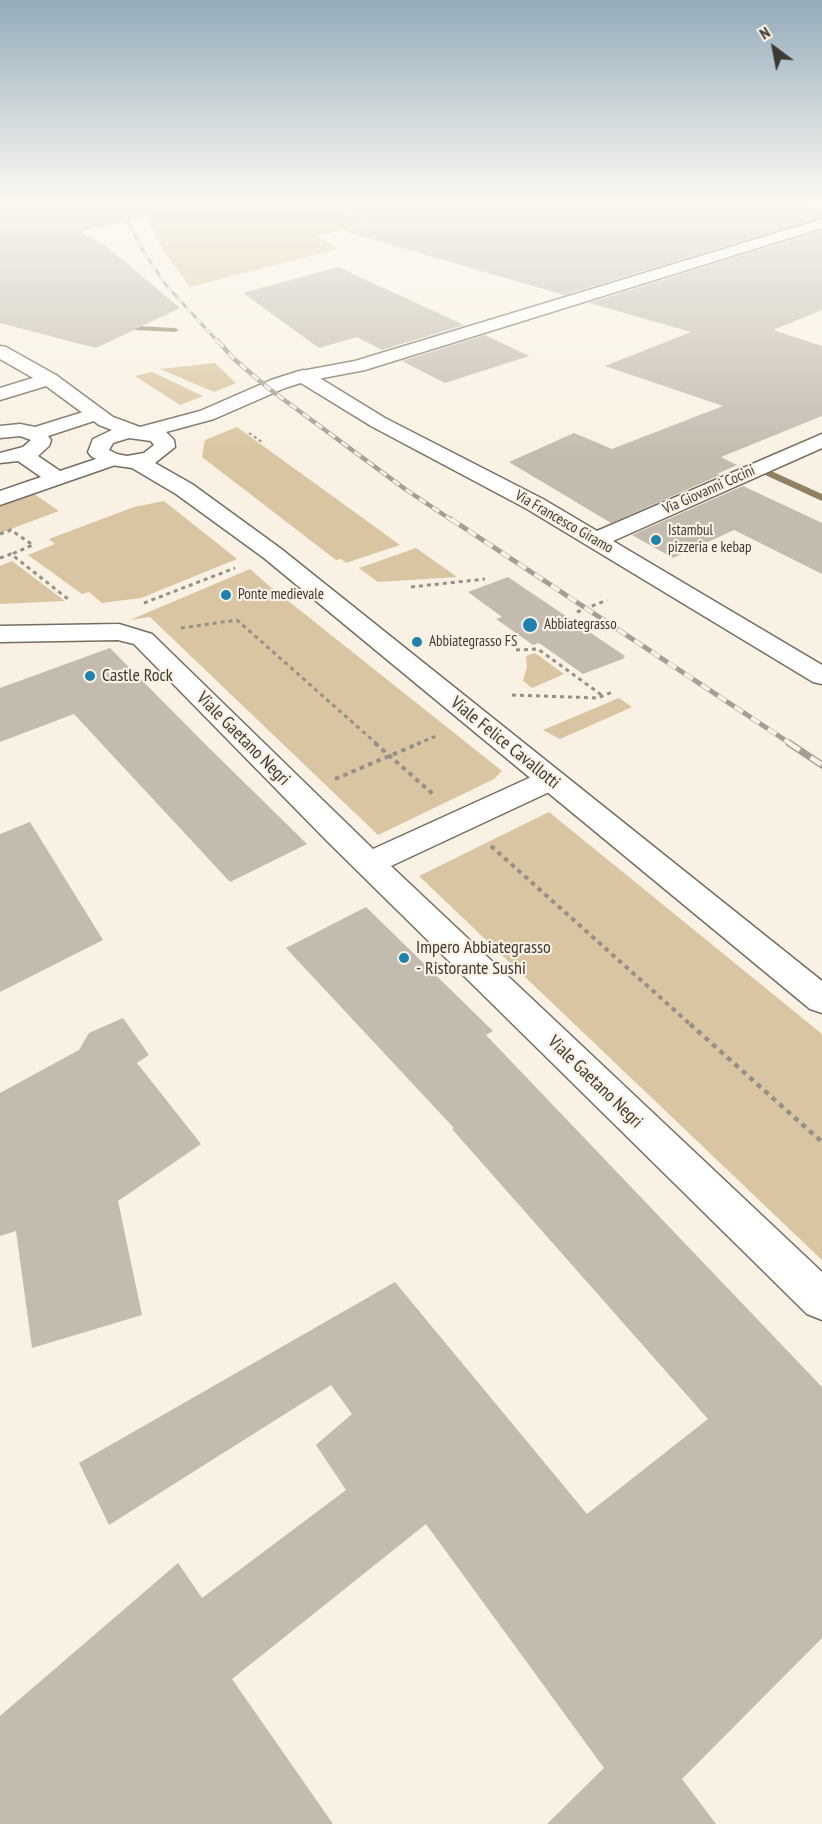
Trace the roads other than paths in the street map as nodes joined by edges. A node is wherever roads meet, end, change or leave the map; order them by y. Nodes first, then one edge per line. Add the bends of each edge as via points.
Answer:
1 (606, 286) edge
2 (0, 351) edge
3 (307, 375) junction
4 (49, 379) junction
5 (0, 394) edge
6 (207, 415) junction
7 (104, 424) junction
8 (0, 432) edge
9 (139, 432) junction
10 (36, 433) junction
11 (822, 440) edge
12 (164, 447) junction
13 (23, 455) junction
14 (0, 458) edge
15 (111, 460) junction
16 (136, 461) junction
17 (57, 479) junction
18 (184, 489) junction
19 (0, 498) edge
20 (596, 540) junction
21 (0, 634) edge
22 (822, 676) edge
23 (550, 780) junction
24 (369, 864) junction
25 (822, 1000) edge
26 (822, 1300) edge

1 - 3 street via 358,366
2 - 4 street
3 - 6 street
3 - 20 street, Via Francesco Giramo via 378,422
4 - 5 street
4 - 7 street
6 - 9 street
6 - 12 street
7 - 9 street
7 - 10 street
7 - 15 street via 98,449
8 - 10 street
9 - 12 street via 157,435
10 - 13 street via 41,440 39,446
11 - 20 street, Via Giovanni Cocini
12 - 16 street via 150,458
12 - 18 street, Viale Felice Cavallotti via 166,462
13 - 14 street
13 - 17 street
15 - 16 street
15 - 17 street
16 - 18 street, Viale Felice Cavallotti
17 - 19 street
18 - 23 street, Viale Felice Cavallotti via 272,554
20 - 22 street, Via Francesco Giramo
21 - 24 street, Viale Gaetano Negri via 119,632 143,639
23 - 24 street
23 - 25 street, Viale Felice Cavallotti
24 - 26 street, Viale Gaetano Negri

